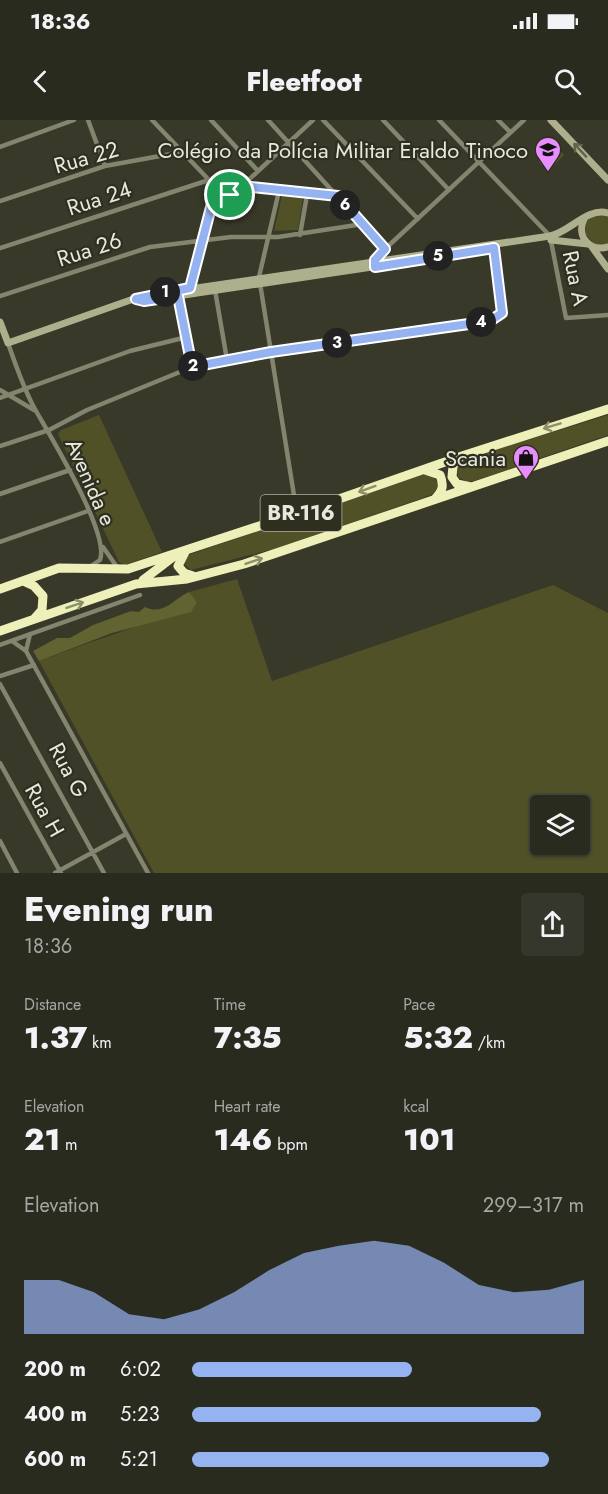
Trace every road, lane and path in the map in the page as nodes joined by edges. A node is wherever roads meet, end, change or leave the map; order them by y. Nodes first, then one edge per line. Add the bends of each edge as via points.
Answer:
1 (74, 120) edge
2 (88, 120) edge
3 (152, 120) edge
4 (211, 120) edge
5 (268, 120) edge
6 (313, 120) edge
7 (323, 120) edge
8 (382, 120) edge
9 (440, 120) edge
10 (498, 120) edge
11 (524, 120) edge
12 (551, 120) edge
13 (510, 132) junction
14 (288, 142) junction
15 (0, 147) edge
16 (182, 152) junction
17 (479, 162) junction
18 (105, 166) junction
19 (258, 171) junction
20 (209, 180) junction
21 (608, 180) edge
22 (242, 186) junction
23 (216, 188) junction
24 (449, 190) junction
25 (279, 191) junction
26 (307, 195) junction
27 (338, 196) junction
28 (0, 201) edge
29 (608, 213) edge
30 (418, 219) junction
31 (584, 219) junction
32 (363, 224) junction
33 (300, 235) junction
34 (267, 238) junction
35 (550, 238) junction
36 (204, 239) junction
37 (590, 245) junction
38 (608, 247) edge
39 (0, 248) edge
40 (494, 248) junction
41 (385, 249) junction
42 (374, 264) junction
43 (608, 269) edge
44 (259, 280) junction
45 (190, 288) junction
46 (215, 290) junction
47 (0, 296) edge
48 (178, 296) junction
49 (136, 299) junction
50 (608, 315) edge
51 (0, 322) edge
52 (187, 337) junction
53 (8, 343) junction
54 (271, 352) junction
55 (227, 360) junction
56 (192, 367) junction
57 (0, 390) edge
58 (26, 390) junction
59 (9, 396) junction
60 (0, 398) edge
61 (608, 410) edge
62 (37, 412) junction
63 (49, 430) junction
64 (608, 441) edge
65 (0, 446) edge
66 (465, 454) junction
67 (422, 469) junction
68 (70, 470) junction
69 (477, 486) junction
70 (0, 494) edge
71 (434, 501) junction
72 (88, 511) junction
73 (297, 514) junction
74 (0, 542) edge
75 (102, 546) junction
76 (189, 549) junction
77 (179, 552) junction
78 (79, 567) junction
79 (122, 570) junction
80 (197, 576) junction
81 (23, 581) junction
82 (136, 584) junction
83 (0, 590) edge
84 (140, 595) dead end
85 (33, 620) junction
86 (0, 631) edge
87 (30, 634) junction
88 (12, 641) junction
89 (0, 645) edge
90 (26, 651) junction
91 (34, 665) junction
92 (0, 676) edge
93 (0, 684) edge
94 (0, 763) edge
95 (126, 834) junction
96 (0, 841) edge
97 (93, 853) junction
98 (58, 872) edge
99 (17, 873) edge
100 (104, 873) edge
101 (148, 873) edge

1 - 15 street
2 - 18 street
3 - 16 street
4 - 19 street
5 - 14 street
6 - 14 street
7 - 30 street
8 - 24 street
9 - 17 street
10 - 13 street
11 - 13 street
21 -> 12 street
13 - 17 street
14 - 19 street
14 - 27 street
16 - 18 street, Rua 22
16 - 20 street
17 - 24 street
17 - 35 street
18 - 28 street, Rua 22
19 - 22 street
20 - 23 street
20 - 39 street, Rua 24
22 - 23 street via 230,195
22 - 25 street
23 - 36 street
24 - 30 street
25 - 26 street
25 - 34 street
26 - 27 street
26 - 33 street
27 - 32 street
29 - 31 street via 597,212
30 - 41 street
31 - 35 street
31 - 37 street via 581,232
32 - 33 street, Rua 26
32 - 41 street
33 - 34 street, Rua 26
34 - 36 street, Rua 26
34 - 44 street
35 - 37 street
35 - 40 street
35 - 42 street
35 - 50 street, Rua A via 564,315 571,319
36 - 45 street
36 - 47 street, Rua 26 via 126,254
37 - 38 street
37 - 43 street
40 - 42 street
40 - 54 street via 502,313 490,321
41 - 42 street
42 - 44 street
44 - 45 street
44 - 46 street
44 - 54 street
45 - 49 street
46 - 48 street
46 - 55 street
48 - 49 street
48 - 52 street
49 - 53 street
51 - 53 street
52 - 56 street
52 - 58 street via 130,351
53 - 58 street
54 - 55 street
54 - 73 street
55 - 56 street
56 - 63 street
57 - 59 street
58 - 59 street
58 - 62 street
59 - 60 street
59 - 62 street
61 -> 66 highway, BR-116
62 - 63 street
63 - 65 street
63 - 68 street, Avenida e
64 - 69 highway, BR-116
66 - 67 highway, BR-116
66 - 69 highway via 453,466 452,477 457,484
67 - 71 highway via 435,472 442,481 442,491
67 -> 73 highway, BR-116
68 - 70 street
68 - 72 street, Avenida e
69 - 71 highway, BR-116
80 -> 71 highway, BR-116
72 - 74 street
72 - 75 street, Avenida e
73 - 76 highway, BR-116
75 - 78 street, Avenida e via 102,556 96,565
75 - 79 street via 111,562
76 - 77 highway, BR-116
76 - 80 highway via 178,566 186,574
77 - 79 highway
77 - 82 highway, BR-116 via 155,574
78 - 79 highway
78 - 81 highway via 59,568
80 - 82 highway, BR-116
81 - 83 highway
81 - 85 highway via 43,596 42,610
85 -> 82 highway, BR-116
84 - 87 street
85 - 86 highway, BR-116
87 - 88 street
87 - 90 street
88 - 89 street
88 - 90 street
90 - 91 street
91 - 92 street
91 - 95 street
93 - 97 street, Rua G
94 - 98 street, Rua H
95 - 97 street
95 - 101 street
96 - 99 street
97 - 98 street
97 - 100 street, Rua G

